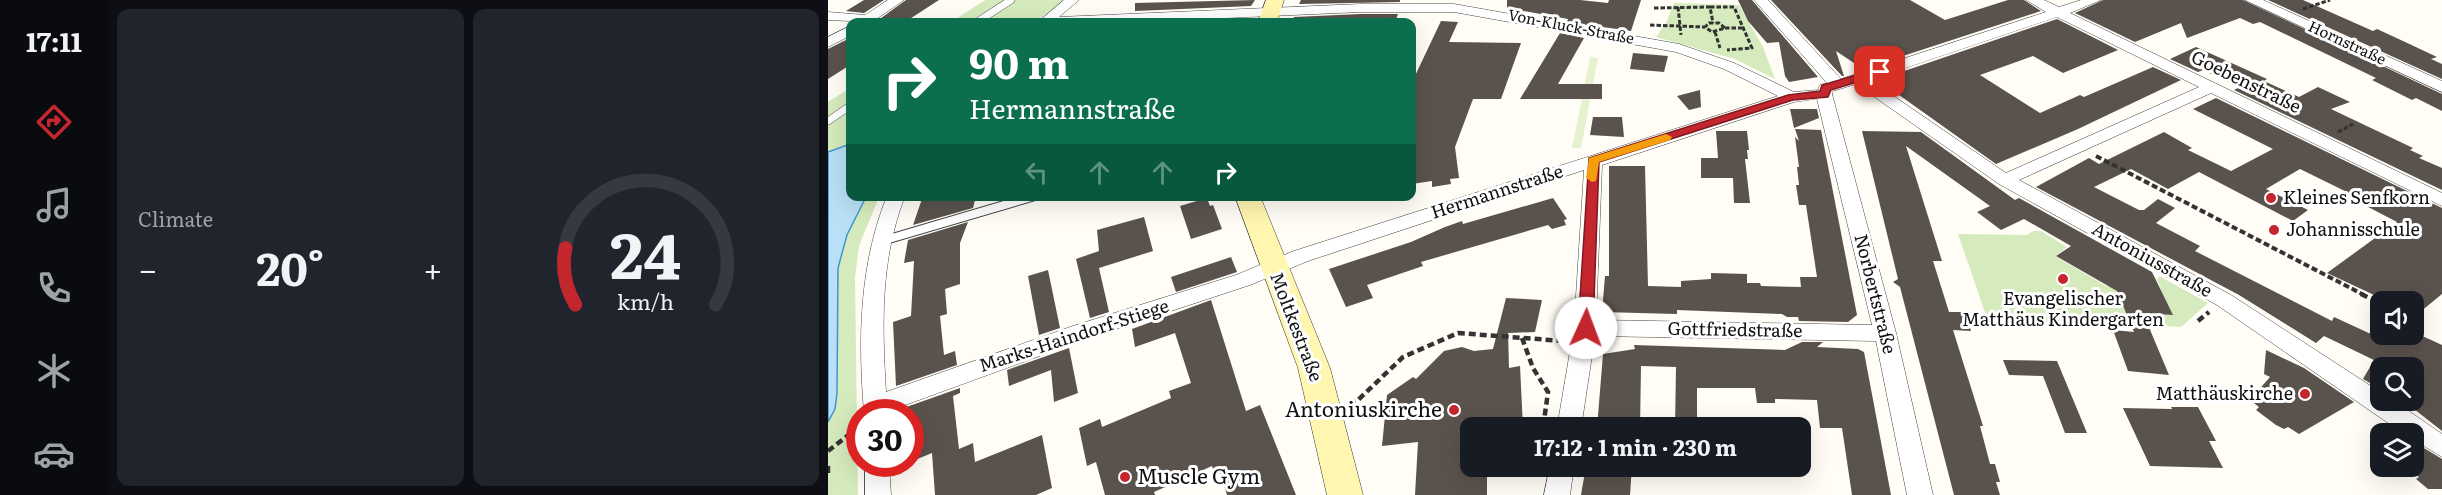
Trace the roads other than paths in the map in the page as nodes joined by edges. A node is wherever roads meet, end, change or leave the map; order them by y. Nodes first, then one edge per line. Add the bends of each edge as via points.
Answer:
1 (897, 0) edge
2 (1011, 0) edge
3 (1072, 0) edge
4 (1761, 0) edge
5 (2033, 0) edge
6 (2094, 0) edge
7 (2252, 0) edge
8 (1272, 12) edge
9 (2060, 13) junction
10 (828, 16) edge
11 (846, 18) edge
12 (870, 18) edge
13 (983, 18) edge
14 (1050, 18) edge
15 (1140, 18) edge
16 (846, 32) edge
17 (828, 43) edge
18 (1858, 79) junction
19 (2212, 87) junction
20 (2442, 87) edge
21 (1830, 89) junction
22 (1792, 97) junction
23 (846, 109) edge
24 (828, 121) edge
25 (1593, 160) junction
26 (2005, 180) junction
27 (2442, 200) edge
28 (894, 201) edge
29 (1018, 201) edge
30 (1249, 201) edge
31 (878, 242) junction
32 (1274, 268) junction
33 (1885, 333) junction
34 (1584, 335) junction
35 (875, 399) edge
36 (903, 399) edge
37 (1571, 417) edge
38 (2442, 447) edge
39 (877, 477) edge
40 (1560, 477) edge
41 (878, 495) edge
42 (1345, 495) edge
43 (1557, 495) edge
44 (1920, 495) edge

1 - 12 street
2 - 13 lane
3 - 14 street
4 - 21 street
5 - 9 street, Goebenstraße
6 - 9 street, Hermannstraße
7 - 20 street, Hornstraße
8 - 15 street, Von-Kluck-Straße
8 - 22 street, Von-Kluck-Straße via 1408,7 1482,10 1679,48 1729,66
9 - 18 street, Hermannstraße
9 - 19 street, Goebenstraße
10 - 11 street
16 - 17 street
18 - 21 street, Hermannstraße
18 - 26 street, Antoniusstraße
19 - 26 street
19 - 27 street, Goebenstraße
21 - 22 street, Hermannstraße
21 - 33 street, Norbertstraße
22 - 25 street, Hermannstraße
23 - 24 lane
25 - 32 street, Hermannstraße
25 - 34 street
26 - 38 street, Antoniusstraße via 2224,300
28 - 31 street
29 - 31 lane
30 - 32 main road, Moltkestraße
31 - 35 street via 874,268
32 - 36 street, Marks-Haindorf-Stiege
32 - 42 main road, Moltkestraße via 1314,368
33 - 34 street, Gottfriedstraße
33 - 44 street, Norbertstraße
34 - 37 street
39 - 41 street
40 - 43 street

